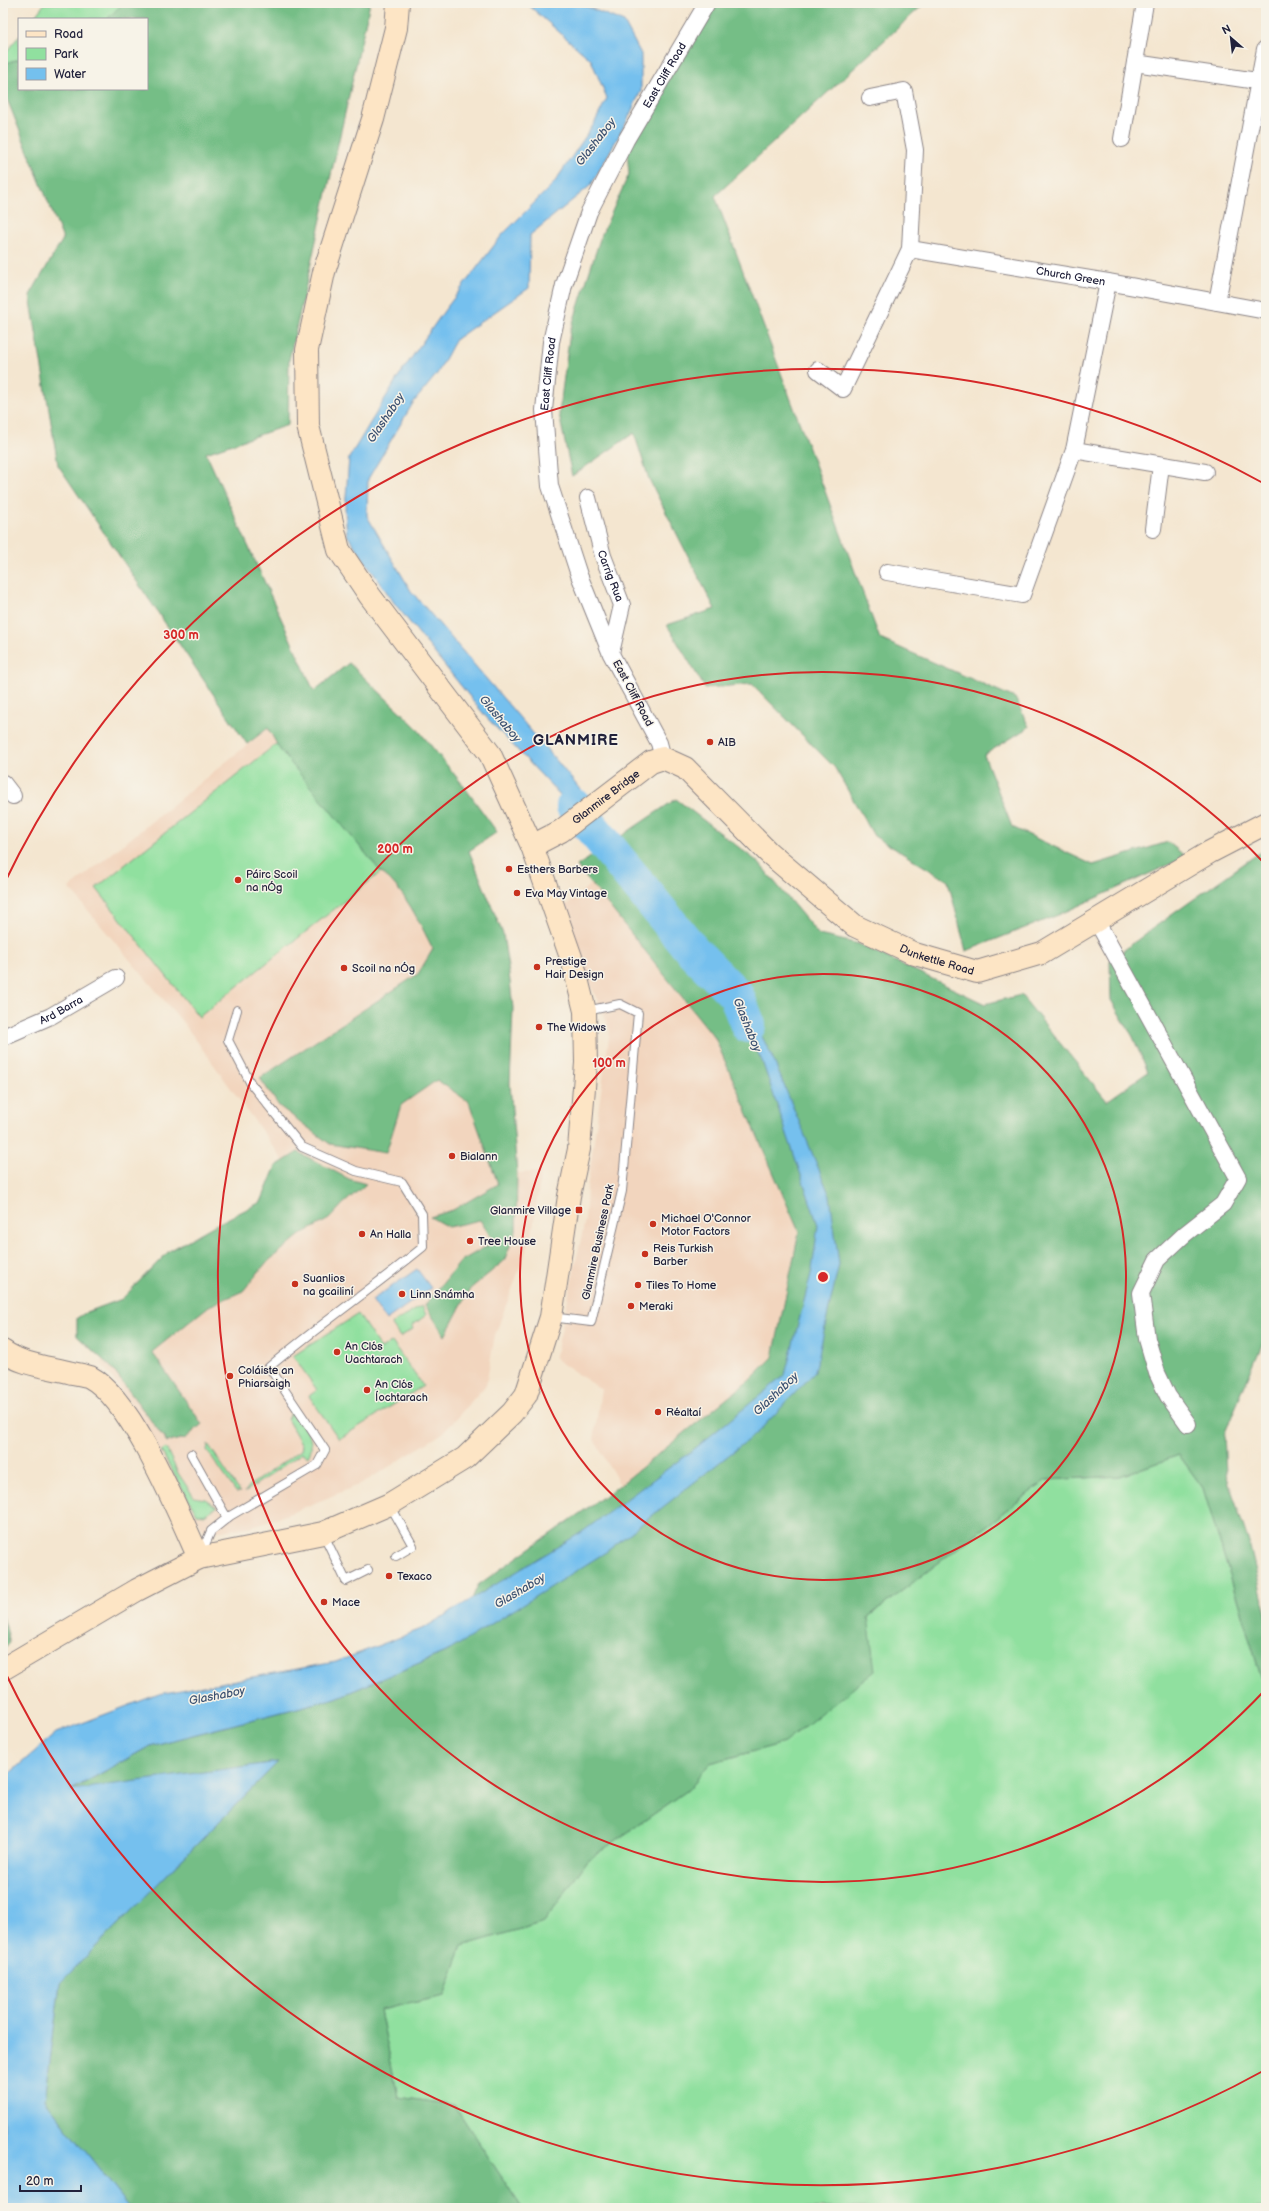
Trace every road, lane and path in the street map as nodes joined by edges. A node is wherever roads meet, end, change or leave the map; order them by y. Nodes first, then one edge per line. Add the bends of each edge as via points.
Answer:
1 (398, 3) edge
2 (707, 3) edge
3 (1145, 3) edge
4 (1264, 49) dead end
5 (1135, 63) junction
6 (1257, 81) junction
7 (870, 98) dead end
8 (1122, 139) dead end
9 (918, 250) junction
10 (1108, 282) junction
11 (1217, 302) junction
12 (1266, 311) edge
13 (818, 370) dead end
14 (1074, 450) junction
15 (1162, 465) junction
16 (1205, 472) dead end
17 (588, 498) dead end
18 (1153, 529) dead end
19 (887, 572) dead end
20 (611, 653) junction
21 (657, 760) junction
22 (3, 783) edge
23 (13, 796) dead end
24 (1266, 823) edge
25 (532, 846) junction
26 (1096, 920) junction
27 (116, 978) dead end
28 (237, 1010) dead end
29 (586, 1011) junction
30 (3, 1037) edge
31 (551, 1317) junction
32 (7, 1358) edge
33 (1188, 1424) dead end
34 (191, 1454) dead end
35 (390, 1504) junction
36 (227, 1518) junction
37 (323, 1533) junction
38 (396, 1556) dead end
39 (199, 1558) junction
40 (368, 1570) dead end
41 (3, 1670) edge

1 - 25 main road via 396,28 373,119 324,272 307,350 308,426 339,550 370,596 490,754
2 - 20 street, East Cliff Road via 626,140 589,212 564,285 551,342 544,410 550,486 579,575
3 - 5 street
4 - 6 street
5 - 6 street
5 - 8 street
6 - 11 street
7 - 9 street via 904,91 915,150
9 - 10 street, Church Green
9 - 13 street via 843,388
10 - 11 street, Church Green
10 - 14 street
11 - 12 street, Church Green
14 - 15 street
14 - 19 street via 1022,595
15 - 16 street
15 - 18 street
17 - 20 street, Carrig Rua via 603,556 622,605
20 - 21 street, East Cliff Road via 659,743
21 - 25 main road, Glanmire Bridge via 561,832
21 - 26 main road, Dunkettle Road via 685,768 768,853 855,926 915,954 977,972 1042,953
22 - 23 street
24 - 26 main road, Dunkettle Road via 1210,852
25 - 29 main road via 573,963
26 - 33 street via 1238,1178 1223,1204 1157,1260 1142,1294 1147,1339 1157,1373 1168,1396
27 - 30 street, Ard Barra via 53,1015
28 - 36 lane via 228,1040 250,1084 302,1147 356,1171 402,1182 422,1214 423,1246 396,1269 317,1326 269,1367 325,1450 317,1465
29 - 31 main road via 586,1063 579,1149 569,1196
29 - 31 lane, Glanmire Business Park via 620,1004 638,1013 622,1191 591,1322
31 - 35 main road via 526,1395 512,1413 465,1458
32 - 39 main road via 90,1377 111,1394 164,1480
34 - 36 lane
35 - 37 main road
35 - 38 lane via 413,1546
36 - 39 lane via 211,1531
37 - 39 main road
37 - 40 lane via 346,1581
39 - 41 main road via 137,1590

